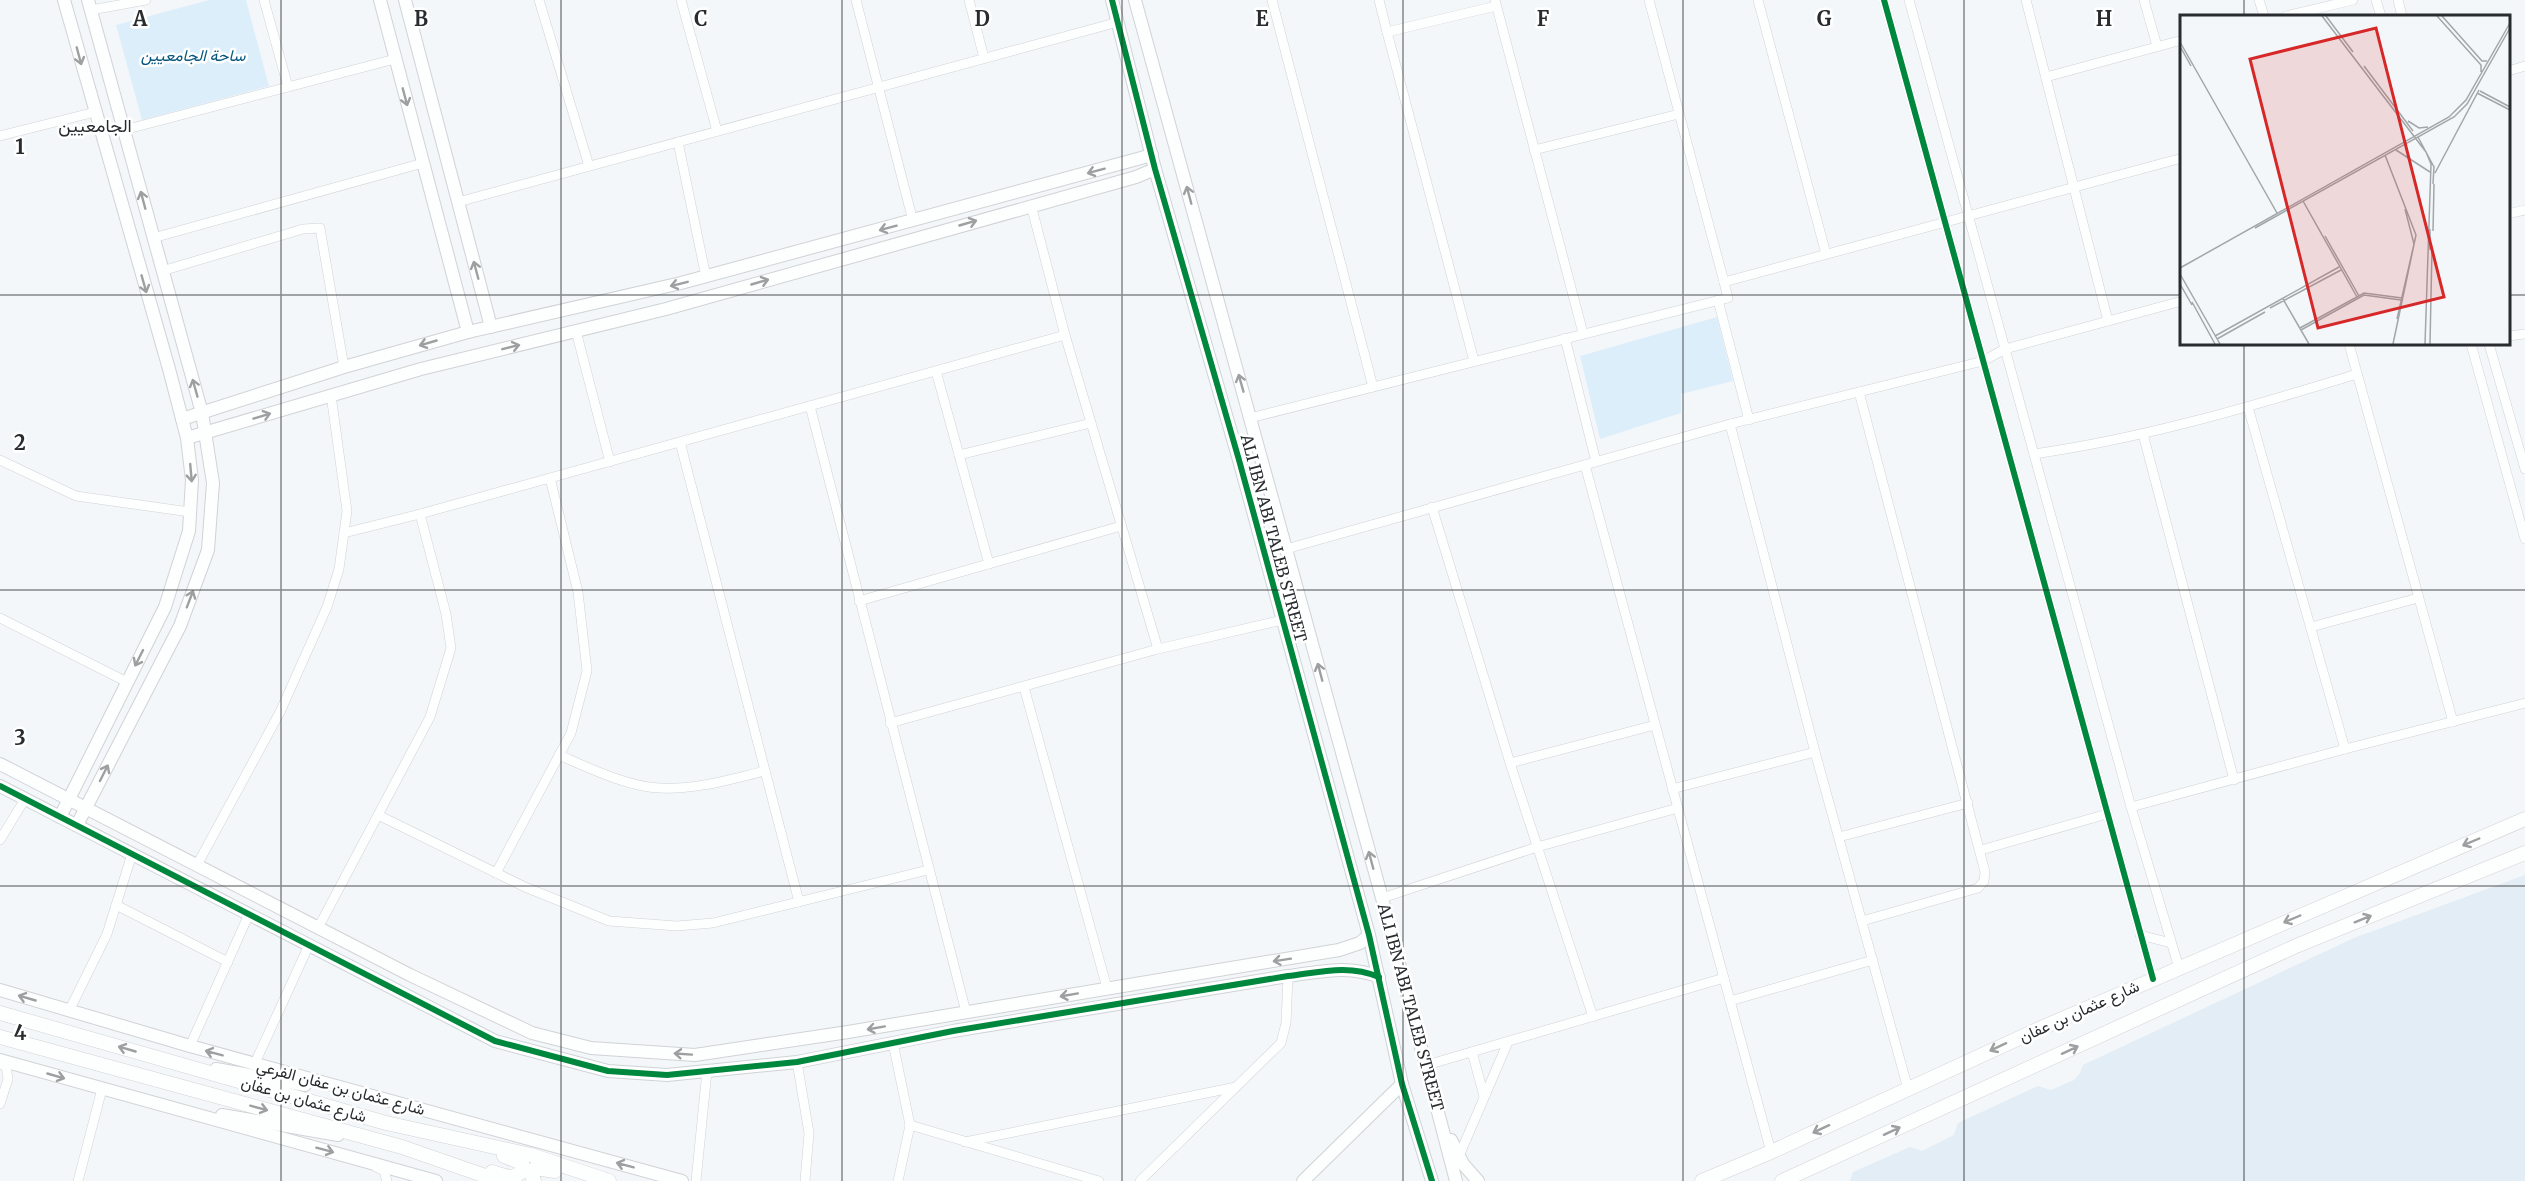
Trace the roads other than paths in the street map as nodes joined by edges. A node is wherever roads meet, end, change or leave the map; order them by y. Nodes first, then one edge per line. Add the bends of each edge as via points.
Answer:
1 (64, 0) edge
2 (146, 0) edge
3 (264, 0) edge
4 (380, 0) edge
5 (405, 0) edge
6 (539, 0) edge
7 (681, 0) edge
8 (856, 0) edge
9 (969, 0) edge
10 (1112, 0) edge
11 (1136, 0) edge
12 (1272, 0) edge
13 (1379, 0) edge
14 (1649, 0) edge
15 (1758, 0) edge
16 (1884, 0) edge
17 (1909, 0) edge
18 (2026, 0) edge
19 (2144, 0) edge
20 (2259, 0) edge
21 (2353, 0) edge
22 (2376, 0) edge
23 (2398, 0) edge
24 (1496, 3) edge
25 (89, 5) edge
26 (2264, 15) edge
27 (2290, 15) edge
28 (2381, 15) edge
29 (2402, 15) edge
30 (1118, 22) junction
31 (1387, 32) junction
32 (2180, 40) edge
33 (2157, 46) junction
34 (984, 58) junction
35 (395, 59) junction
36 (2525, 66) edge
37 (2510, 70) edge
38 (2046, 77) junction
39 (288, 87) junction
40 (880, 87) junction
41 (94, 112) junction
42 (1679, 114) junction
43 (124, 130) junction
44 (717, 131) junction
45 (0, 136) edge
46 (678, 142) junction
47 (1534, 150) junction
48 (1152, 155) junction
49 (2180, 158) edge
50 (423, 163) junction
51 (589, 166) junction
52 (1155, 169) junction
53 (2074, 188) junction
54 (458, 202) junction
55 (1031, 206) junction
56 (2525, 210) edge
57 (2510, 214) edge
58 (1968, 216) junction
59 (914, 221) junction
60 (1945, 222) junction
61 (153, 238) junction
62 (1826, 254) junction
63 (162, 271) junction
64 (705, 277) junction
65 (1724, 282) junction
66 (1718, 300) junction
67 (2180, 301) edge
68 (2108, 321) junction
69 (491, 327) junction
70 (576, 331) junction
71 (468, 332) junction
72 (1583, 333) junction
73 (2525, 334) edge
74 (1065, 335) junction
75 (2510, 336) edge
76 (1565, 338) junction
77 (2349, 345) edge
78 (2471, 345) edge
79 (2489, 345) edge
80 (2005, 349) junction
81 (1474, 361) junction
82 (1983, 361) junction
83 (344, 367) junction
84 (936, 371) junction
85 (2356, 374) junction
86 (1373, 387) junction
87 (1859, 392) junction
88 (331, 394) junction
89 (810, 406) junction
90 (2248, 407) junction
91 (202, 413) junction
92 (1250, 418) junction
93 (182, 419) junction
94 (1749, 420) junction
95 (1091, 423) junction
96 (1730, 424) junction
97 (206, 433) junction
98 (2143, 434) junction
99 (187, 438) junction
100 (680, 442) junction
101 (2034, 454) junction
102 (959, 455) junction
103 (0, 460) edge
104 (610, 462) junction
105 (1596, 462) junction
106 (1585, 465) junction
107 (2525, 469) edge
108 (550, 478) junction
109 (1432, 507) junction
110 (190, 512) junction
111 (420, 514) junction
112 (1120, 526) junction
113 (344, 533) junction
114 (2525, 539) edge
115 (1286, 549) junction
116 (989, 564) junction
117 (2418, 598) junction
118 (859, 601) junction
119 (0, 618) edge
120 (1282, 620) junction
121 (2311, 627) junction
122 (1158, 649) junction
123 (127, 682) junction
124 (1024, 687) junction
125 (2525, 703) edge
126 (2453, 722) junction
127 (890, 723) junction
128 (1655, 725) junction
129 (2345, 749) junction
130 (1815, 752) junction
131 (559, 755) junction
132 (1510, 763) junction
133 (0, 764) edge
134 (765, 771) junction
135 (2234, 780) junction
136 (0, 786) edge
137 (1672, 789) junction
138 (25, 799) junction
139 (69, 799) junction
140 (1968, 803) junction
141 (2131, 807) junction
142 (86, 808) junction
143 (1678, 808) junction
144 (2107, 814) junction
145 (378, 815) junction
146 (60, 817) junction
147 (2525, 819) edge
148 (77, 825) junction
149 (1839, 837) junction
150 (0, 840) edge
151 (1537, 847) junction
152 (1981, 850) junction
153 (2525, 853) edge
154 (132, 854) junction
155 (197, 865) junction
156 (928, 870) junction
157 (496, 873) junction
158 (1382, 898) junction
159 (799, 902) junction
160 (116, 905) junction
161 (249, 914) junction
162 (1862, 921) junction
163 (318, 928) junction
164 (1368, 935) junction
165 (2140, 935) junction
166 (2171, 943) junction
167 (309, 945) junction
168 (1339, 950) junction
169 (1873, 960) junction
170 (228, 962) junction
171 (1342, 968) junction
172 (2179, 968) junction
173 (1288, 976) junction
174 (1379, 977) junction
175 (1724, 978) junction
176 (2152, 980) junction
177 (1107, 988) junction
178 (0, 990) edge
179 (1730, 1001) junction
180 (69, 1011) junction
181 (0, 1012) edge
182 (966, 1012) junction
183 (1593, 1017) junction
184 (0, 1038) edge
185 (1508, 1042) junction
186 (893, 1043) junction
187 (190, 1046) junction
188 (1472, 1052) junction
189 (0, 1062) edge
190 (797, 1062) junction
191 (255, 1063) junction
192 (180, 1064) junction
193 (1427, 1065) junction
194 (707, 1071) junction
195 (1402, 1084) junction
196 (1236, 1087) junction
197 (102, 1089) junction
198 (1908, 1089) junction
199 (1484, 1096) junction
200 (392, 1101) junction
201 (0, 1104) edge
202 (164, 1106) junction
203 (1440, 1116) junction
204 (386, 1123) junction
205 (910, 1125) junction
206 (965, 1142) junction
207 (402, 1147) junction
208 (1423, 1149) junction
209 (1771, 1152) junction
210 (1459, 1156) junction
211 (360, 1160) junction
212 (78, 1181) edge
213 (387, 1181) edge
214 (436, 1181) edge
215 (500, 1181) edge
216 (534, 1181) edge
217 (589, 1181) edge
218 (609, 1181) edge
219 (682, 1181) edge
220 (696, 1181) edge
221 (805, 1181) edge
222 (898, 1181) edge
223 (1099, 1181) edge
224 (1140, 1181) edge
225 (1303, 1181) edge
226 (1427, 1181) edge
227 (1432, 1181) edge
228 (1456, 1181) edge
229 (1478, 1181) edge
230 (1701, 1181) edge
231 (1782, 1181) edge

1 -> 41 street
2 - 25 street
3 - 39 street
4 - 35 street
5 - 54 street
6 - 51 street
7 - 44 street
8 - 40 street
9 - 34 street
10 - 30 street, ALI IBN ABI TALEB STREET
92 -> 11 street, ALI IBN ABI TALEB STREET
12 - 86 street
13 - 31 street
14 - 42 street
15 - 62 street
16 - 60 street
17 - 58 street
18 - 38 street
19 - 33 street
20 - 26 street
21 - 27 street
22 - 28 street
23 - 29 street
24 - 31 street
24 - 47 street
25 - 43 street
30 - 34 street
30 - 48 street, ALI IBN ABI TALEB STREET
31 - 81 street
32 - 33 street
33 - 38 street
34 - 40 street
35 - 39 street
35 -> 50 street
36 - 37 street
38 - 53 street
39 - 43 street
40 - 44 street
40 - 59 street
41 - 45 street
41 -> 93 street
42 - 47 street
42 - 65 street
61 -> 43 street
44 - 46 street
46 - 51 street
46 - 64 street
47 - 72 street
48 - 52 street, ALI IBN ABI TALEB STREET
48 -> 59 street
49 - 53 street
50 - 61 street
50 - 71 street
51 - 54 street
52 - 55 street
52 - 120 street, ALI IBN ABI TALEB STREET
53 - 58 street
53 - 68 street
69 -> 54 street
70 -> 55 street
55 - 74 street
56 - 57 street
58 - 60 street
58 - 80 street
59 -> 64 street
60 - 62 street
60 - 82 street
61 - 63 street
62 - 65 street
63 - 83 street via 303,229 320,228
91 -> 63 street
64 -> 69 street
65 - 66 street via 1728,298
66 - 72 street
66 - 94 street
67 - 68 street
68 - 80 street
69 - 71 street
88 -> 70 street
70 - 104 street
71 -> 83 street
72 - 76 street
73 - 75 street
74 - 84 street
74 - 95 street
76 - 81 street
76 - 105 street
77 - 85 street
78 - 114 street
79 - 107 street
80 - 82 street
80 - 101 street
81 - 86 street
82 - 87 street
82 - 144 street
83 - 91 street
84 - 89 street
84 - 102 street
85 - 90 street
85 - 117 street
86 - 92 street
87 - 94 street
87 - 140 street
97 -> 88 street
88 - 113 street via 347,511
89 - 100 street
89 - 118 street
90 - 98 street
90 - 121 street
91 - 93 street
91 - 97 street
92 - 115 street, ALI IBN ABI TALEB STREET
93 - 99 street
94 - 96 street
95 - 102 street
95 - 112 street
96 - 105 street
96 - 130 street
97 - 99 street
142 -> 97 street via 180,626 208,550 213,483
98 - 101 street via 2095,446
98 - 135 street
99 -> 110 street via 192,480
100 - 104 street
100 - 134 street
101 - 141 street
102 - 116 street
103 - 110 street via 76,496
104 - 108 street
105 - 106 street
106 - 109 street
106 - 128 street
108 - 111 street
108 - 131 street via 578,592 587,671 571,733
109 - 115 street
109 - 132 street
110 -> 123 street via 189,531 165,607
111 - 113 street
111 - 145 street via 451,648 430,717
112 - 116 street
112 - 122 street
113 - 155 street via 339,569 327,607 280,712
158 -> 115 street, ALI IBN ABI TALEB STREET
116 - 118 street
117 - 121 street
117 - 126 street
118 - 127 street
119 - 123 street
120 - 122 street
120 - 164 street, ALI IBN ABI TALEB STREET
121 - 129 street
122 - 124 street
123 - 139 street
124 - 127 street
124 - 177 street
125 - 126 street
126 - 129 street
127 - 156 street
128 - 132 street
128 - 137 street
129 - 135 street
130 - 137 street
130 - 149 street
131 - 134 street via 605,775 659,788 693,787
131 - 157 street
132 - 151 street
133 - 139 street
134 - 159 street
135 - 141 street
136 - 138 street
137 - 143 street
138 - 146 street
138 - 150 street
139 - 142 street
139 - 146 street
140 - 149 street
140 - 152 street
141 - 166 street
142 - 148 street
142 - 155 street
143 - 151 street
143 - 175 street
144 - 152 street
144 - 165 street
145 - 157 street
145 - 163 street
146 - 148 street
147 -> 172 main road, شارع عثمان بن عفان
148 - 154 street
149 - 162 street
151 - 158 street
151 - 183 street
152 - 162 street via 1986,872 1978,888
231 -> 153 main road, شارع عثمان بن عفان via 2296,946
154 - 160 street
154 - 161 street
155 - 163 street
156 - 159 street
156 - 182 street
157 - 159 street via 609,921 677,926 713,923
158 - 193 street, ALI IBN ABI TALEB STREET
160 - 170 street
160 - 180 street via 107,934
161 - 167 street
161 - 170 street
162 - 169 street
182 -> 163 street via 695,1055 591,1047 532,1033
164 - 168 street via 1360,943
164 - 174 street, ALI IBN ABI TALEB STREET
165 - 166 street
165 - 176 street
166 - 172 street
167 - 191 street
167 - 194 street via 495,1041 608,1071 667,1075
168 - 171 street via 1345,959
168 -> 177 street
169 - 179 street
169 - 198 street
170 - 187 street
171 - 173 street
171 - 174 street
172 - 176 main road, شارع عثمان بن عفان
173 - 186 street
173 - 196 street via 1281,1043
174 - 195 street, ALI IBN ABI TALEB STREET
175 - 179 street
175 - 183 street
176 -> 198 main road, شارع عثمان بن عفان
177 -> 182 street
180 -> 178 street, شارع عثمان بن عفان الفرعي
179 - 209 street
180 - 187 street, شارع عثمان بن عفان الفرعي
192 -> 181 main road, شارع عثمان بن عفان
183 - 185 street
184 -> 207 main road, شارع عثمان بن عفان
185 - 188 street
185 - 199 street
186 - 190 street
186 - 205 street
191 -> 187 street, شارع عثمان بن عفان الفرعي
188 - 193 street
188 - 199 street
189 -> 197 street
189 - 201 street via 6,1066 8,1078
190 - 194 street
190 - 221 street via 809,1133
191 - 200 street, شارع عثمان بن عفان الفرعي
192 - 200 street
192 - 204 main road, شارع عثمان بن عفان
193 - 203 street, ALI IBN ABI TALEB STREET
194 - 220 street
195 - 208 street, ALI IBN ABI TALEB STREET
195 - 225 street
196 - 206 street
196 - 224 street
197 - 202 street
197 - 212 street
198 -> 209 main road, شارع عثمان بن عفان
199 - 210 street
219 -> 200 street, شارع عثمان بن عفان الفرعي
202 - 207 street
202 -> 211 street
203 - 210 street
203 - 228 street, ALI IBN ABI TALEB STREET
204 - 207 main road via 428,1138 513,1158 522,1163 523,1170 511,1178
204 - 218 main road, شارع عثمان بن عفان via 531,1155
205 - 206 street
205 - 222 street
206 - 223 street
207 - 215 main road, شارع عثمان بن عفان
208 - 226 street
208 - 227 street
209 - 230 main road, شارع عثمان بن عفان
210 - 229 street
211 - 213 street via 384,1171
211 - 214 street
216 - 217 main road via 531,1173 535,1168 546,1168

